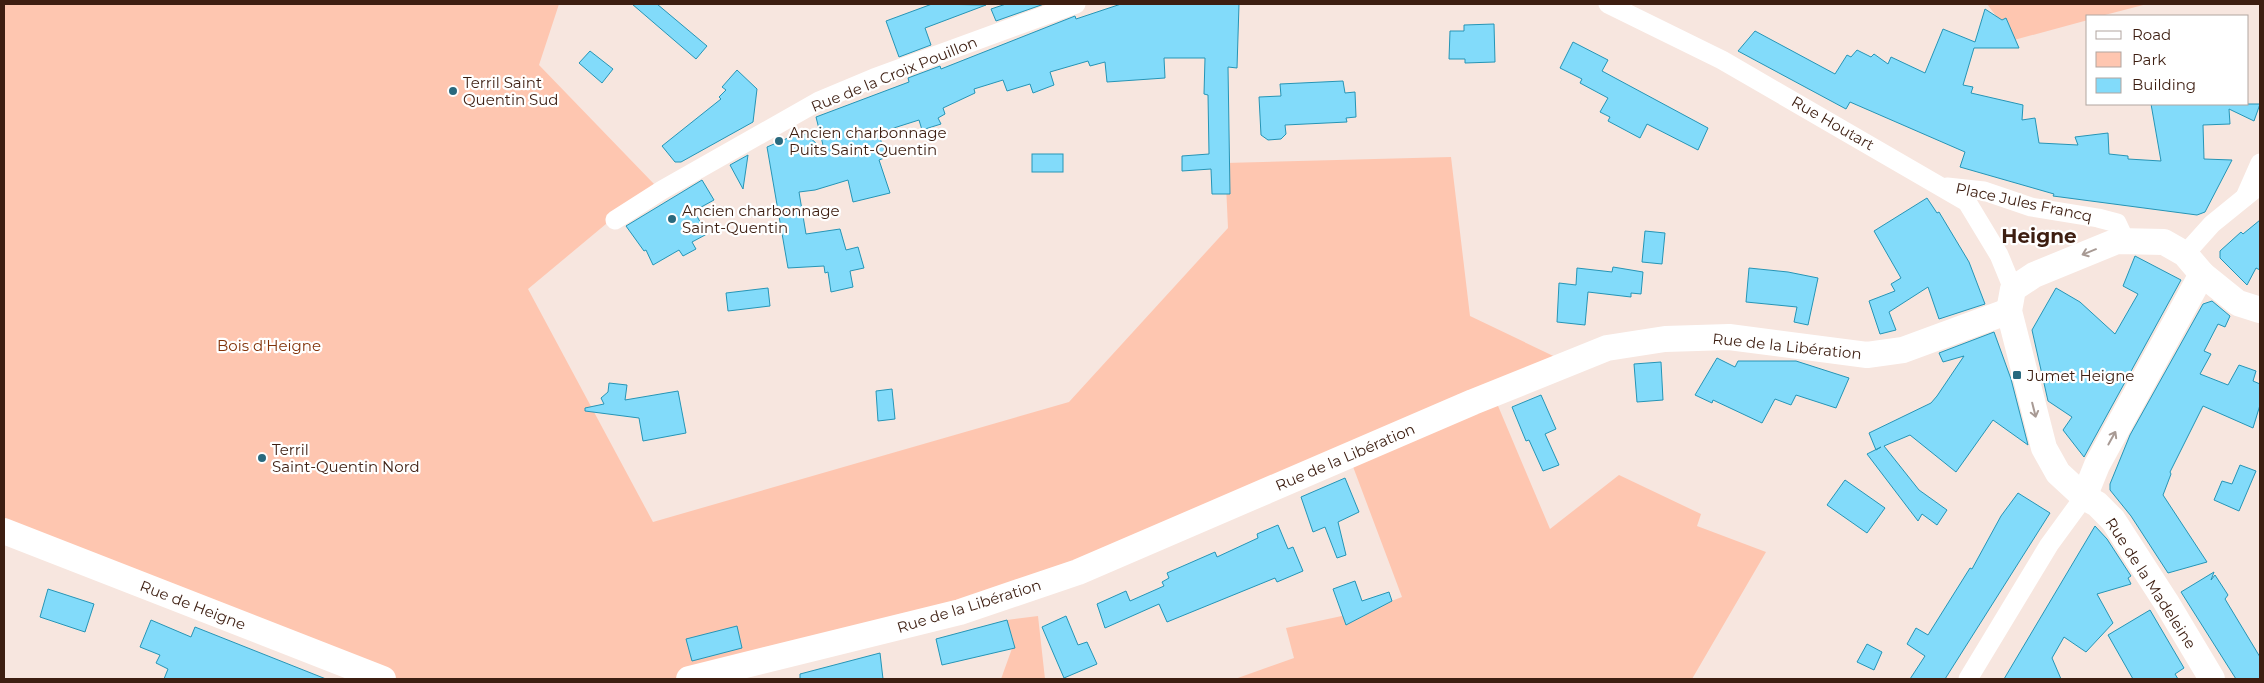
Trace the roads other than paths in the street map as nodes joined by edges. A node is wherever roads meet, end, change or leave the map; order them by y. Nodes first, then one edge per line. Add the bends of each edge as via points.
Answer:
1 (1076, 4) edge
2 (1608, 4) edge
3 (2260, 163) edge
4 (1941, 185) junction
5 (2260, 185) edge
6 (2245, 198) junction
7 (615, 220) dead end
8 (2125, 240) junction
9 (2185, 254) junction
10 (2202, 274) junction
11 (2011, 300) junction
12 (2260, 310) edge
13 (2044, 448) junction
14 (2097, 465) junction
15 (2084, 497) junction
16 (4, 531) edge
17 (383, 679) edge
18 (689, 679) edge
19 (1968, 679) edge
20 (2212, 679) edge

1 - 7 street, Rue de la Croix Pouillon via 818,101
2 - 4 street, Rue Houtart via 1722,60
3 - 6 street
4 - 8 street, Place Jules Francq via 1984,191 2031,207 2117,223
4 - 11 street, Rue Houtart via 1967,202 1999,254
5 - 6 street
6 - 9 street via 2212,224
8 - 9 street via 2164,242
8 -> 11 street via 2034,275
9 - 10 street
10 - 12 street via 2238,303
14 -> 10 street
11 -> 13 street, Rue de la Madeleine
11 - 18 street, Rue de la Libération via 1903,350 1867,355 1729,337 1665,339 1607,348 1473,402 1078,572 960,612
13 - 14 street via 2060,465 2081,468
13 - 15 street, Rue de la Madeleine via 2058,473
14 - 15 street
15 - 19 street via 2049,546
15 - 20 street, Rue de la Madeleine via 2097,504 2113,520
16 - 17 street, Rue de Heigne

